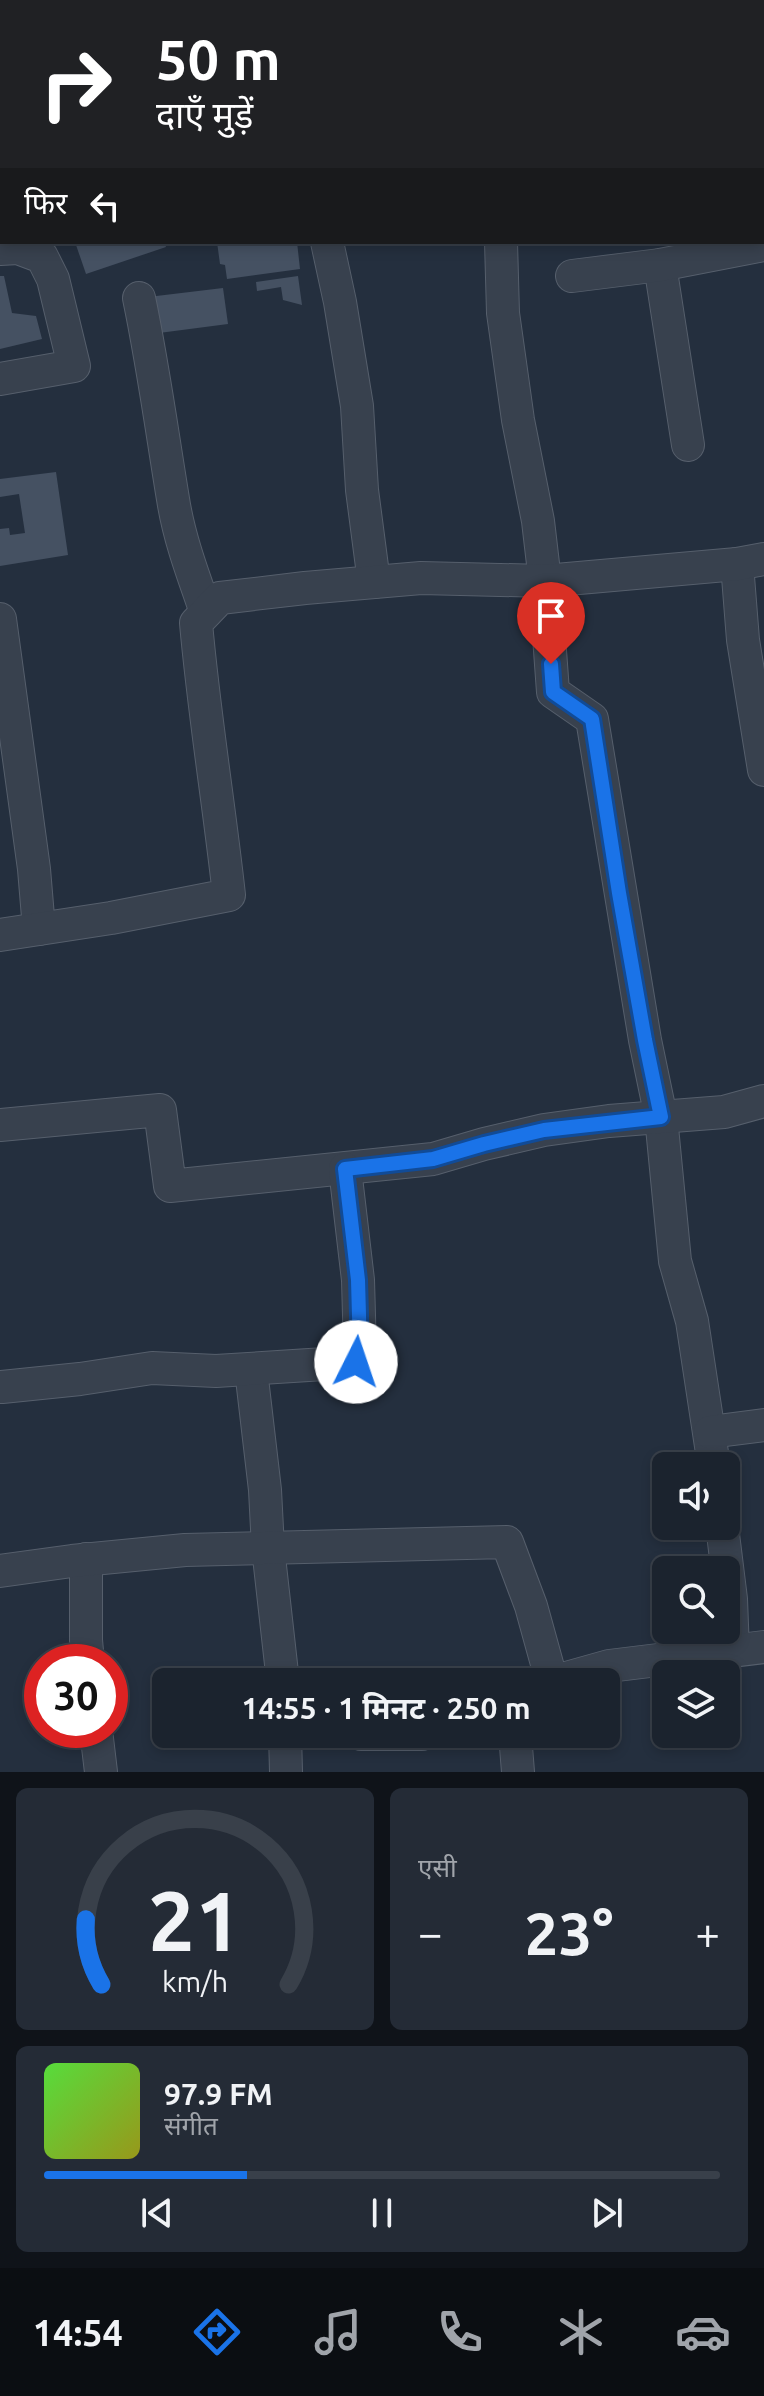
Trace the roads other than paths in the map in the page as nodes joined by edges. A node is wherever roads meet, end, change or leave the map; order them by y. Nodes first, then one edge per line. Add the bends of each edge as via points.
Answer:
1 (327, 244) edge
2 (501, 244) edge
3 (764, 245) edge
4 (0, 249) edge
5 (660, 265) junction
6 (572, 276) dead end
7 (139, 298) dead end
8 (0, 379) edge
9 (688, 445) dead end
10 (750, 561) edge
11 (545, 581) junction
12 (374, 582) junction
13 (206, 612) junction
14 (0, 619) edge
15 (764, 770) edge
16 (39, 929) junction
17 (0, 935) edge
18 (764, 1101) edge
19 (661, 1117) junction
20 (0, 1125) edge
21 (345, 1169) junction
22 (251, 1370) junction
23 (2, 1387) dead end
24 (764, 1425) edge
25 (710, 1432) junction
26 (712, 1452) edge
27 (724, 1540) edge
28 (268, 1548) junction
29 (86, 1559) junction
30 (0, 1571) edge
31 (86, 1644) edge
32 (748, 1649) edge
33 (281, 1668) edge
34 (98, 1748) edge
35 (285, 1748) edge
36 (516, 1748) edge
37 (101, 1772) edge
38 (286, 1772) edge
39 (518, 1772) edge

1 - 12 street via 357,406
2 - 11 street via 507,344
3 - 5 street
4 - 8 street via 18,248 42,257 53,279 74,366
5 - 6 street
5 - 9 street
7 - 13 street via 173,499
10 - 11 street
10 - 15 street via 743,640
11 - 12 street
11 - 19 street via 553,692 592,719
12 - 13 street via 220,598
13 - 16 street via 196,623 229,895
14 - 16 street
16 - 17 street
18 - 19 street via 724,1112
19 - 21 street via 544,1130 433,1159
19 - 25 street via 675,1261 692,1321
20 - 21 street via 160,1110 170,1186
21 - 22 street via 358,1280 356,1362
22 - 23 street via 152,1368
22 - 28 street
24 - 25 street
25 - 26 street
27 - 32 street via 731,1599
28 - 29 street
28 - 32 street via 507,1542 552,1682 609,1666
28 - 33 street
29 - 30 street
29 - 31 street
34 - 37 street
35 - 38 street
36 - 39 street

